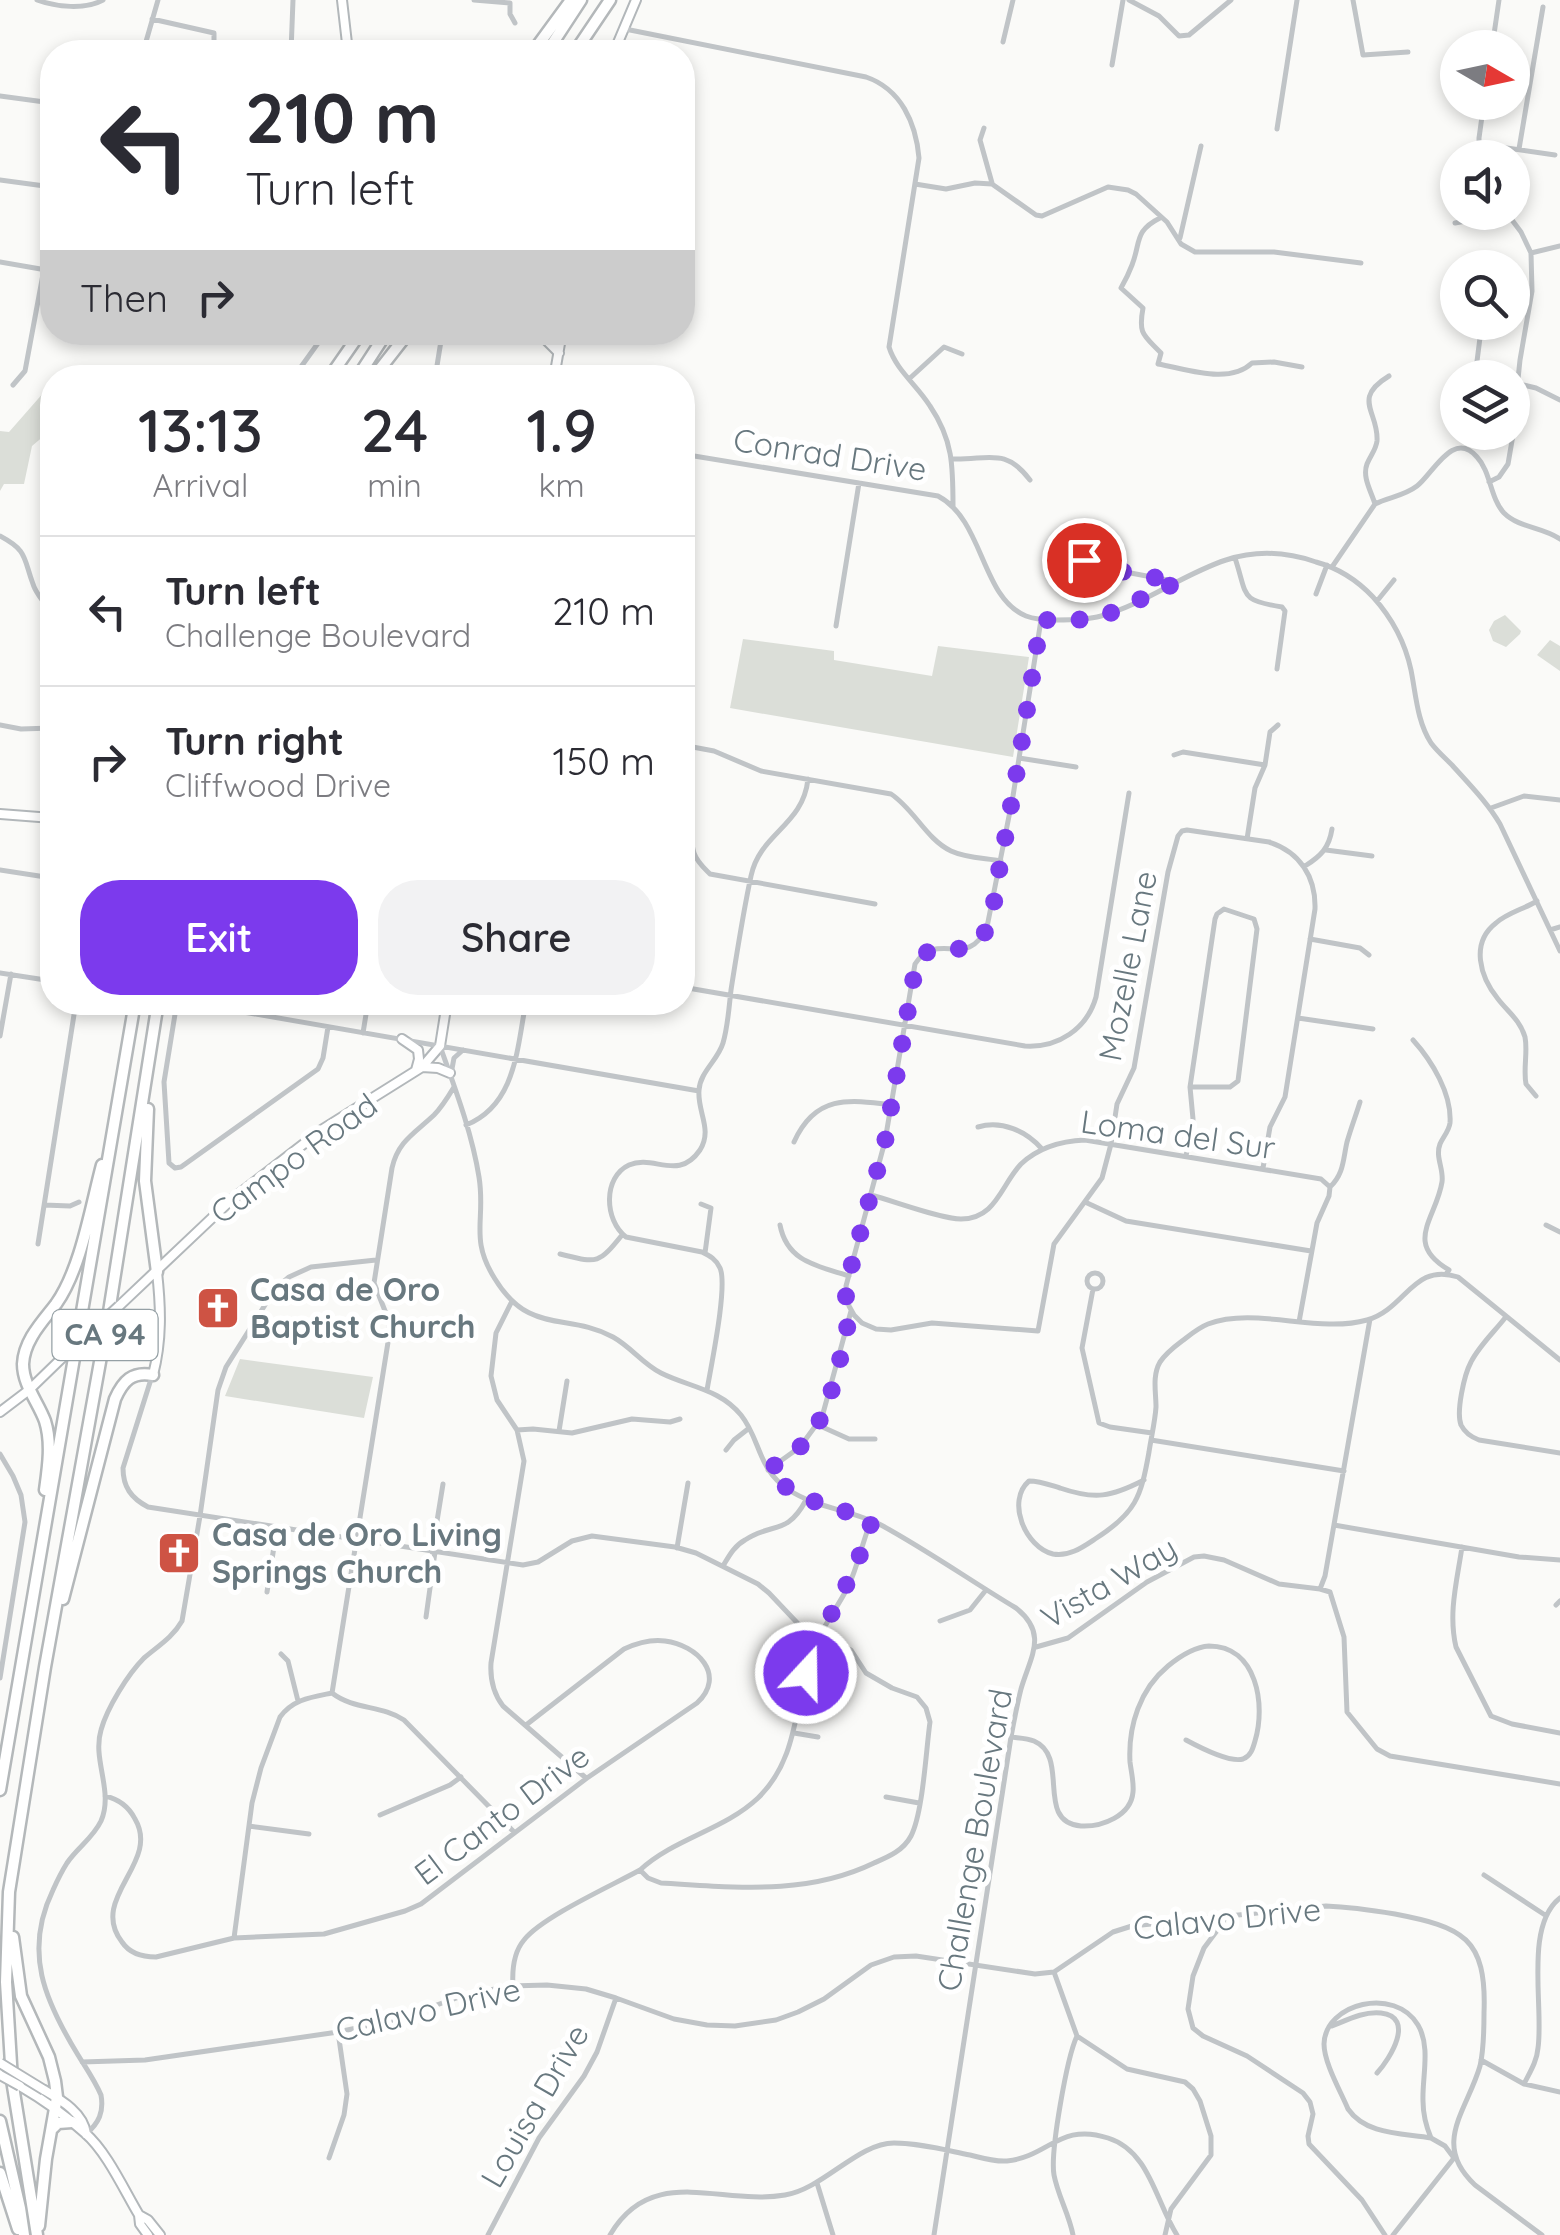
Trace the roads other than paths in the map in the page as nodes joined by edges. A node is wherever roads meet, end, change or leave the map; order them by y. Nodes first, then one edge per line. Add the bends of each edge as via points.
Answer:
1 (37, 0) edge
2 (103, 0) edge
3 (158, 0) edge
4 (293, 0) edge
5 (342, 0) edge
6 (474, 0) edge
7 (571, 0) edge
8 (582, 0) edge
9 (610, 0) edge
10 (636, 0) edge
11 (1013, 0) edge
12 (1126, 0) edge
13 (1231, 0) edge
14 (1296, 0) edge
15 (1353, 0) edge
16 (1499, 0) edge
17 (510, 2) edge
18 (1543, 7) dead end
19 (152, 19) junction
20 (515, 23) dead end
21 (622, 28) junction
22 (1495, 30) edge
23 (146, 40) edge
24 (214, 40) edge
25 (291, 40) edge
26 (347, 40) edge
27 (542, 40) edge
28 (555, 40) edge
29 (583, 40) edge
30 (618, 40) edge
31 (673, 40) edge
32 (1003, 42) dead end
33 (695, 44) edge
34 (1408, 52) dead end
35 (1112, 65) dead end
36 (0, 96) edge
37 (40, 101) edge
38 (984, 128) dead end
39 (1277, 129) dead end
40 (1521, 140) edge
41 (1201, 146) dead end
42 (1530, 152) edge
43 (1555, 155) dead end
44 (0, 180) edge
45 (915, 184) junction
46 (992, 184) junction
47 (40, 185) edge
48 (1161, 217) junction
49 (1180, 241) junction
50 (1560, 246) edge
51 (1530, 252) joint
52 (0, 262) edge
53 (1361, 263) dead end
54 (40, 268) edge
55 (40, 290) edge
56 (1530, 301) edge
57 (400, 345) edge
58 (550, 345) edge
59 (560, 345) edge
60 (558, 353) junction
61 (962, 354) dead end
62 (383, 365) edge
63 (556, 365) edge
64 (1302, 367) dead end
65 (1389, 376) dead end
66 (909, 379) junction
67 (14, 385) dead end
68 (1530, 386) edge
69 (1560, 400) edge
70 (1510, 450) edge
71 (695, 456) edge
72 (953, 460) junction
73 (1030, 480) dead end
74 (1489, 482) junction
75 (859, 483) junction
76 (1375, 504) junction
77 (953, 506) junction
78 (0, 536) edge
79 (1560, 539) edge
80 (1235, 558) junction
81 (1084, 560) dead end
82 (1330, 566) junction
83 (1394, 580) dead end
84 (1178, 582) junction
85 (1316, 594) dead end
86 (40, 596) edge
87 (1377, 601) junction
88 (1041, 620) junction
89 (836, 626) dead end
90 (1277, 670) dead end
91 (0, 725) edge
92 (1278, 725) dead end
93 (40, 729) edge
94 (695, 747) edge
95 (1174, 755) dead end
96 (1019, 758) junction
97 (1265, 765) junction
98 (1076, 768) dead end
99 (808, 779) junction
100 (1129, 793) dead end
101 (1560, 800) edge
102 (1490, 808) junction
103 (0, 814) edge
104 (40, 817) edge
105 (1332, 829) dead end
106 (1247, 839) junction
107 (1326, 850) junction
108 (695, 855) edge
109 (1372, 856) dead end
110 (1001, 861) junction
111 (1304, 866) junction
112 (0, 870) edge
113 (40, 876) edge
114 (750, 882) junction
115 (1537, 901) junction
116 (875, 904) dead end
117 (1560, 926) edge
118 (1550, 930) junction
119 (1310, 939) junction
120 (1560, 951) edge
121 (1369, 955) dead end
122 (0, 973) edge
123 (11, 974) junction
124 (40, 978) edge
125 (695, 989) edge
126 (730, 995) junction
127 (74, 1015) edge
128 (133, 1015) edge
129 (156, 1015) edge
130 (175, 1015) edge
131 (260, 1015) edge
132 (366, 1015) edge
133 (445, 1015) edge
134 (523, 1015) edge
135 (1298, 1018) junction
136 (904, 1026) junction
137 (328, 1027) junction
138 (154, 1029) junction
139 (1373, 1029) dead end
140 (363, 1033) junction
141 (0, 1036) edge
142 (402, 1039) junction
143 (1413, 1040) dead end
144 (440, 1046) junction
145 (464, 1050) junction
146 (515, 1059) junction
147 (418, 1070) junction
148 (450, 1075) junction
149 (1190, 1087) junction
150 (454, 1088) junction
151 (699, 1090) junction
152 (1536, 1096) dead end
153 (1360, 1102) dead end
154 (892, 1106) junction
155 (466, 1125) junction
156 (978, 1126) dead end
157 (113, 1136) junction
158 (794, 1142) dead end
159 (1110, 1144) junction
160 (1042, 1150) junction
161 (1186, 1156) junction
162 (1263, 1168) junction
163 (1330, 1187) junction
164 (871, 1195) junction
165 (79, 1202) dead end
166 (1085, 1202) junction
167 (701, 1204) dead end
168 (44, 1205) junction
169 (780, 1225) dead end
170 (1546, 1226) dead end
171 (1560, 1232) edge
172 (622, 1235) junction
173 (38, 1244) dead end
174 (1311, 1252) junction
175 (705, 1253) junction
176 (560, 1254) dead end
177 (376, 1260) junction
178 (157, 1272) junction
179 (1446, 1274) junction
180 (850, 1276) junction
181 (1093, 1289) dead end
182 (512, 1301) junction
183 (851, 1311) junction
184 (1505, 1318) junction
185 (1370, 1319) junction
186 (1299, 1322) junction
187 (1560, 1360) edge
188 (152, 1375) junction
189 (567, 1381) dead end
190 (29, 1390) junction
191 (707, 1390) junction
192 (0, 1412) edge
193 (680, 1419) dead end
194 (818, 1425) junction
195 (748, 1428) junction
196 (517, 1430) junction
197 (558, 1432) junction
198 (1151, 1436) junction
199 (875, 1439) dead end
200 (726, 1450) dead end
201 (0, 1454) edge
202 (1560, 1454) edge
203 (768, 1470) junction
204 (1344, 1471) junction
205 (1144, 1480) junction
206 (688, 1483) dead end
207 (443, 1484) dead end
208 (806, 1500) junction
209 (200, 1516) junction
210 (872, 1521) junction
211 (1334, 1526) junction
212 (277, 1527) junction
213 (356, 1540) junction
214 (677, 1548) junction
215 (1462, 1548) junction
216 (434, 1552) junction
217 (1560, 1560) edge
218 (508, 1564) junction
219 (723, 1566) junction
220 (1320, 1588) junction
221 (986, 1590) junction
222 (267, 1592) dead end
223 (426, 1617) dead end
224 (940, 1621) dead end
225 (26, 1634) junction
226 (819, 1637) junction
227 (1036, 1648) junction
228 (281, 1654) dead end
229 (45, 1667) junction
230 (0, 1678) edge
231 (332, 1693) junction
232 (298, 1701) junction
233 (526, 1725) junction
234 (794, 1733) junction
235 (1560, 1733) edge
236 (1011, 1737) junction
237 (818, 1738) dead end
238 (1186, 1740) dead end
239 (461, 1777) junction
240 (586, 1778) junction
241 (1, 1782) edge
242 (1560, 1784) edge
243 (105, 1796) junction
244 (886, 1797) dead end
245 (919, 1803) junction
246 (380, 1815) dead end
247 (249, 1826) junction
248 (514, 1832) junction
249 (308, 1834) dead end
250 (640, 1870) junction
251 (1484, 1874) dead end
252 (9, 1892) junction
253 (1560, 1898) edge
254 (1545, 1915) junction
255 (1224, 1916) junction
256 (234, 1938) junction
257 (976, 1966) junction
258 (1054, 1972) junction
259 (513, 1986) junction
260 (616, 1998) junction
261 (1329, 2026) junction
262 (338, 2032) junction
263 (1077, 2036) junction
264 (1482, 2060) junction
265 (82, 2062) junction
266 (0, 2063) edge
267 (1378, 2073) dead end
268 (0, 2074) edge
269 (1524, 2084) junction
270 (1560, 2092) edge
271 (42, 2094) junction
272 (56, 2102) junction
273 (0, 2121) edge
274 (72, 2122) junction
275 (52, 2128) junction
276 (86, 2134) junction
277 (1431, 2138) junction
278 (1057, 2140) junction
279 (948, 2151) junction
280 (329, 2158) dead end
281 (1454, 2158) junction
282 (0, 2173) edge
283 (816, 2183) junction
284 (139, 2215) junction
285 (1169, 2222) junction
286 (1539, 2234) edge
287 (21, 2235) edge
288 (38, 2235) edge
289 (148, 2235) edge
290 (160, 2235) edge
291 (488, 2235) edge
292 (610, 2235) edge
293 (833, 2235) edge
294 (934, 2235) edge
295 (1073, 2235) edge
296 (1165, 2235) edge
297 (1177, 2235) edge
298 (1389, 2235) edge

1 - 2 street via 76,6
3 - 19 street
4 - 25 street
5 - 26 main road
6 - 17 street
7 - 27 highway
8 - 28 highway
9 - 29 highway
10 - 21 main road
11 - 32 street
12 - 13 street via 1183,37
12 - 35 street
14 - 39 street
15 - 34 street via 1363,54
16 - 22 street
17 - 20 street
18 - 40 street
19 - 23 street
19 - 24 street via 214,34
21 - 30 main road
21 - 31 street
33 - 45 street via 881,82 904,107 919,158
36 - 37 street
38 - 46 street via 980,140
41 - 49 street
42 - 43 street
44 - 47 street
45 - 46 street
45 - 66 street via 890,336 892,359
46 - 48 street via 1036,215 1108,187 1128,190
48 - 49 street
48 - 64 street via 1139,235 1121,288 1143,308 1142,336 1161,353 1158,364 1226,375 1252,363
49 - 53 street via 1195,252 1274,252
50 - 51 street
51 - 56 street
52 - 54 street
55 - 67 street via 25,371
57 - 62 highway
58 - 60 main road
59 - 60 main road
60 - 63 main road
61 - 66 street via 944,347
65 - 76 street via 1374,386 1369,404 1377,439 1366,477
66 - 72 street via 930,405
68 - 69 street
70 - 74 street via 1508,464
71 - 75 street, Conrad Drive
72 - 73 street via 1002,456
72 - 77 street
74 - 76 street via 1476,456 1453,450 1414,488
74 - 79 street via 1514,521
75 - 77 street, Conrad Drive via 934,494
75 - 89 street
76 - 82 street
77 - 88 street, Conrad Drive via 1010,605
78 - 86 street via 25,556
80 - 82 street via 1270,553
80 - 84 street
80 - 90 street via 1248,598 1285,611
81 - 84 street
82 - 85 street
82 - 87 street
83 - 87 street
84 - 88 street via 1104,616
87 - 102 street via 1403,643 1419,716 1433,746
88 - 96 street
91 - 93 street
92 - 97 street via 1270,732
94 - 99 street
95 - 97 street
96 - 98 street
96 - 110 street
97 - 106 street
99 - 110 street via 891,794 947,848
99 - 114 street via 801,805 761,851
100 - 136 street via 1094,1006 1073,1032 1038,1047
101 - 102 street via 1524,796
102 - 115 street
103 - 104 main road
105 - 107 street
106 - 111 street via 1281,846
106 - 159 street, Mozelle Lane via 1186,830 1178,836 1134,1068 1117,1104
107 - 109 street
107 - 111 street
108 - 114 street via 710,874
110 - 136 street via 984,934 970,948 936,948 919,958
111 - 119 street via 1315,896
112 - 113 street
114 - 116 street
114 - 126 street
115 - 118 street
115 - 152 street via 1494,924 1478,957 1496,998 1525,1038 1526,1084
117 - 118 street
118 - 120 street
119 - 121 street
119 - 135 street
122 - 123 street
123 - 124 street
123 - 141 street
125 - 126 street
126 - 136 street
126 - 151 street via 722,1047
127 - 168 street
128 - 157 highway, CA 94
129 - 138 highway, CA 94
130 - 137 street via 164,1082 169,1163 175,1168 318,1069
131 - 137 street
132 - 140 street
133 - 144 main road
134 - 146 street
135 - 139 street
135 - 162 street via 1285,1097 1270,1127
136 - 154 street
137 - 140 street
138 - 178 highway via 145,1181
138 - 229 highway, CA 94
140 - 142 street
142 - 144 street
142 - 147 main road via 418,1050
143 - 179 street via 1438,1075 1449,1116 1438,1150 1441,1186 1425,1234 1427,1250
144 - 145 street
144 - 147 main road, Campo Road
144 - 148 street
145 - 146 street
145 - 148 street
146 - 151 street
146 - 155 street via 501,1097
147 - 148 main road via 438,1068
147 - 178 main road, Campo Road via 278,1164
148 - 150 street
149 - 149 street via 1216,914 1224,909 1254,919 1257,929 1238,1081
149 - 161 street
150 - 155 street
150 - 177 street via 396,1152
151 - 172 street via 706,1130 694,1157 673,1167 632,1164 614,1180 609,1210
153 - 163 street via 1342,1169
154 - 158 street via 853,1100 826,1106 801,1126
154 - 164 street
155 - 182 street via 479,1179 480,1248
156 - 160 street via 1016,1129
157 - 190 highway via 75,1265 27,1348
157 - 225 highway, CA 94
159 - 160 street, Loma del Sur via 1071,1141
159 - 161 street, Loma del Sur
159 - 166 street, Mozelle Lane via 1102,1178
160 - 164 street, Loma del Sur via 1016,1170 990,1208 972,1218
161 - 162 street, Loma del Sur
162 - 163 street, Loma del Sur via 1321,1179
163 - 174 street
164 - 180 street
165 - 168 street
166 - 174 street via 1126,1221
166 - 183 street, Mozelle Lane via 1054,1244 1038,1330 932,1323 881,1330
167 - 175 street via 711,1208
168 - 173 street
169 - 180 street via 795,1254
170 - 171 street
172 - 175 street
172 - 176 street via 597,1260
174 - 186 street
175 - 191 street via 719,1265 722,1279
177 - 209 street via 305,1268 272,1294 221,1379
177 - 213 street via 374,1289 390,1330
178 - 188 main road via 161,1320
178 - 190 main road, Campo Road, bridge
179 - 184 street
179 - 185 street via 1424,1277 1384,1315
180 - 183 street
181 - 198 street via 1082,1344 1099,1423
182 - 191 street, Challenge Boulevard via 546,1320 609,1335 663,1374
182 - 196 street via 496,1333 491,1376 497,1400
183 - 194 street
184 - 187 street
184 - 202 street via 1469,1365 1461,1424 1475,1439
185 - 186 street
185 - 204 street
186 - 198 street via 1211,1323 1170,1351 1155,1378
188 - 209 street via 124,1463 125,1485 148,1507
188 - 229 highway via 132,1376 115,1399
189 - 197 street
190 - 192 main road, Campo Road
190 - 225 highway via 50,1449
191 - 195 street, Challenge Boulevard
193 - 197 street via 632,1419
194 - 199 street via 849,1439
194 - 203 street
195 - 200 street
195 - 203 street, Challenge Boulevard
196 - 197 street
196 - 218 street via 524,1460
198 - 204 street
198 - 205 street
201 - 230 street via 21,1494 25,1522
203 - 208 street, Challenge Boulevard
204 - 211 street
205 - 205 street via 1094,1497 1029,1480 1018,1514 1049,1553 1074,1552 1132,1508
206 - 214 street
207 - 216 street
208 - 210 street, Challenge Boulevard
208 - 219 street via 788,1523 739,1544
209 - 212 street
209 - 243 street via 182,1621 132,1670 101,1728
210 - 221 street, Challenge Boulevard
210 - 226 street via 852,1578
211 - 215 street
211 - 220 street
212 - 213 street
212 - 222 street
213 - 216 street
213 - 231 street
214 - 218 street via 592,1536 538,1562
214 - 219 street
215 - 217 street
215 - 235 street via 1454,1639 1490,1716
216 - 218 street
216 - 223 street
218 - 233 street via 491,1680 503,1706
219 - 226 street via 758,1584
220 - 227 street, Vista Way via 1279,1584 1224,1560 1194,1558 1068,1638
220 - 242 street via 1330,1592 1344,1637 1347,1712 1377,1750
221 - 224 street via 970,1610
221 - 227 street, Challenge Boulevard via 1025,1615
225 - 241 highway, CA 94
226 - 234 street
226 - 245 street via 852,1650 866,1672 926,1708 930,1722
227 - 236 street, Challenge Boulevard
228 - 232 street
229 - 252 highway, CA 94
231 - 232 street
231 - 239 street via 396,1715
232 - 247 street via 280,1717
233 - 240 street
233 - 240 street, El Canto Drive via 636,1644 670,1642 704,1661 710,1680 703,1697
234 - 237 street
234 - 250 street via 780,1769 750,1805
236 - 238 street via 1036,1742 1050,1759 1063,1818 1083,1826 1112,1820 1133,1796 1132,1729 1150,1686 1192,1651 1226,1649 1246,1666 1258,1690 1254,1746 1239,1760
236 - 257 street, Challenge Boulevard
239 - 246 street
239 - 248 street
240 - 248 street, El Canto Drive
243 - 256 street, El Canto Drive via 130,1811 142,1837 114,1906 124,1945 152,1957
243 - 265 street via 99,1825 68,1861 50,1896 38,1942 46,1994
244 - 245 street
245 - 250 street via 912,1834 900,1850 824,1882 758,1889 661,1883
247 - 249 street
247 - 256 street
248 - 256 street, El Canto Drive via 406,1911 324,1934
250 - 259 street via 524,1940 513,1962
251 - 254 street
252 - 272 highway via 21,1996 50,2057
252 - 288 highway, CA 94 via 12,2080
253 - 254 street
254 - 269 street via 1537,1970 1539,2046
255 - 258 street, Calavo Drive via 1113,1932
255 - 264 street, Calavo Drive via 1352,1906 1446,1926 1466,1940 1481,1968
255 - 298 street via 1195,1968 1188,2008 1193,2028 1303,2092 1313,2114 1309,2144
257 - 258 street, Calavo Drive
257 - 260 street, Calavo Drive via 888,1958 798,2012 735,2026 691,2022
257 - 279 street, Challenge Boulevard
258 - 263 street
259 - 260 street, Calavo Drive via 560,1986
259 - 262 street, Calavo Drive
260 - 291 street, Louisa Drive via 597,2052 539,2138
261 - 267 street via 1364,2014 1392,2018 1398,2037
261 - 277 street via 1326,2056 1354,2118 1367,2127
261 - 277 street via 1346,2011 1377,2002 1405,2010 1423,2040 1423,2108
262 - 265 street, Calavo Drive via 145,2060
262 - 280 street via 347,2094
263 - 278 street
263 - 285 street via 1127,2069 1180,2080 1197,2095 1211,2155 1171,2208
264 - 269 street
264 - 281 street, Calavo Drive via 1456,2126
265 - 276 street via 102,2104
266 - 271 main road, bridge
268 - 271 main road, bridge
269 - 270 street
271 - 272 main road
272 - 274 main road
272 - 275 highway
272 - 276 main road via 83,2120
273 - 287 highway
274 - 275 highway
274 - 276 main road
275 - 288 highway
276 - 284 main road
277 - 281 street
278 - 279 street via 1011,2160
278 - 285 street via 1092,2134 1126,2148 1146,2170
278 - 295 street via 1054,2178
279 - 283 street via 877,2146
279 - 294 street, Challenge Boulevard
281 - 286 street via 1475,2186
281 - 298 street
282 - 287 highway
283 - 292 street via 770,2197 664,2193 636,2206
283 - 293 street
284 - 289 main road
284 - 290 main road
285 - 296 street
285 - 297 street

